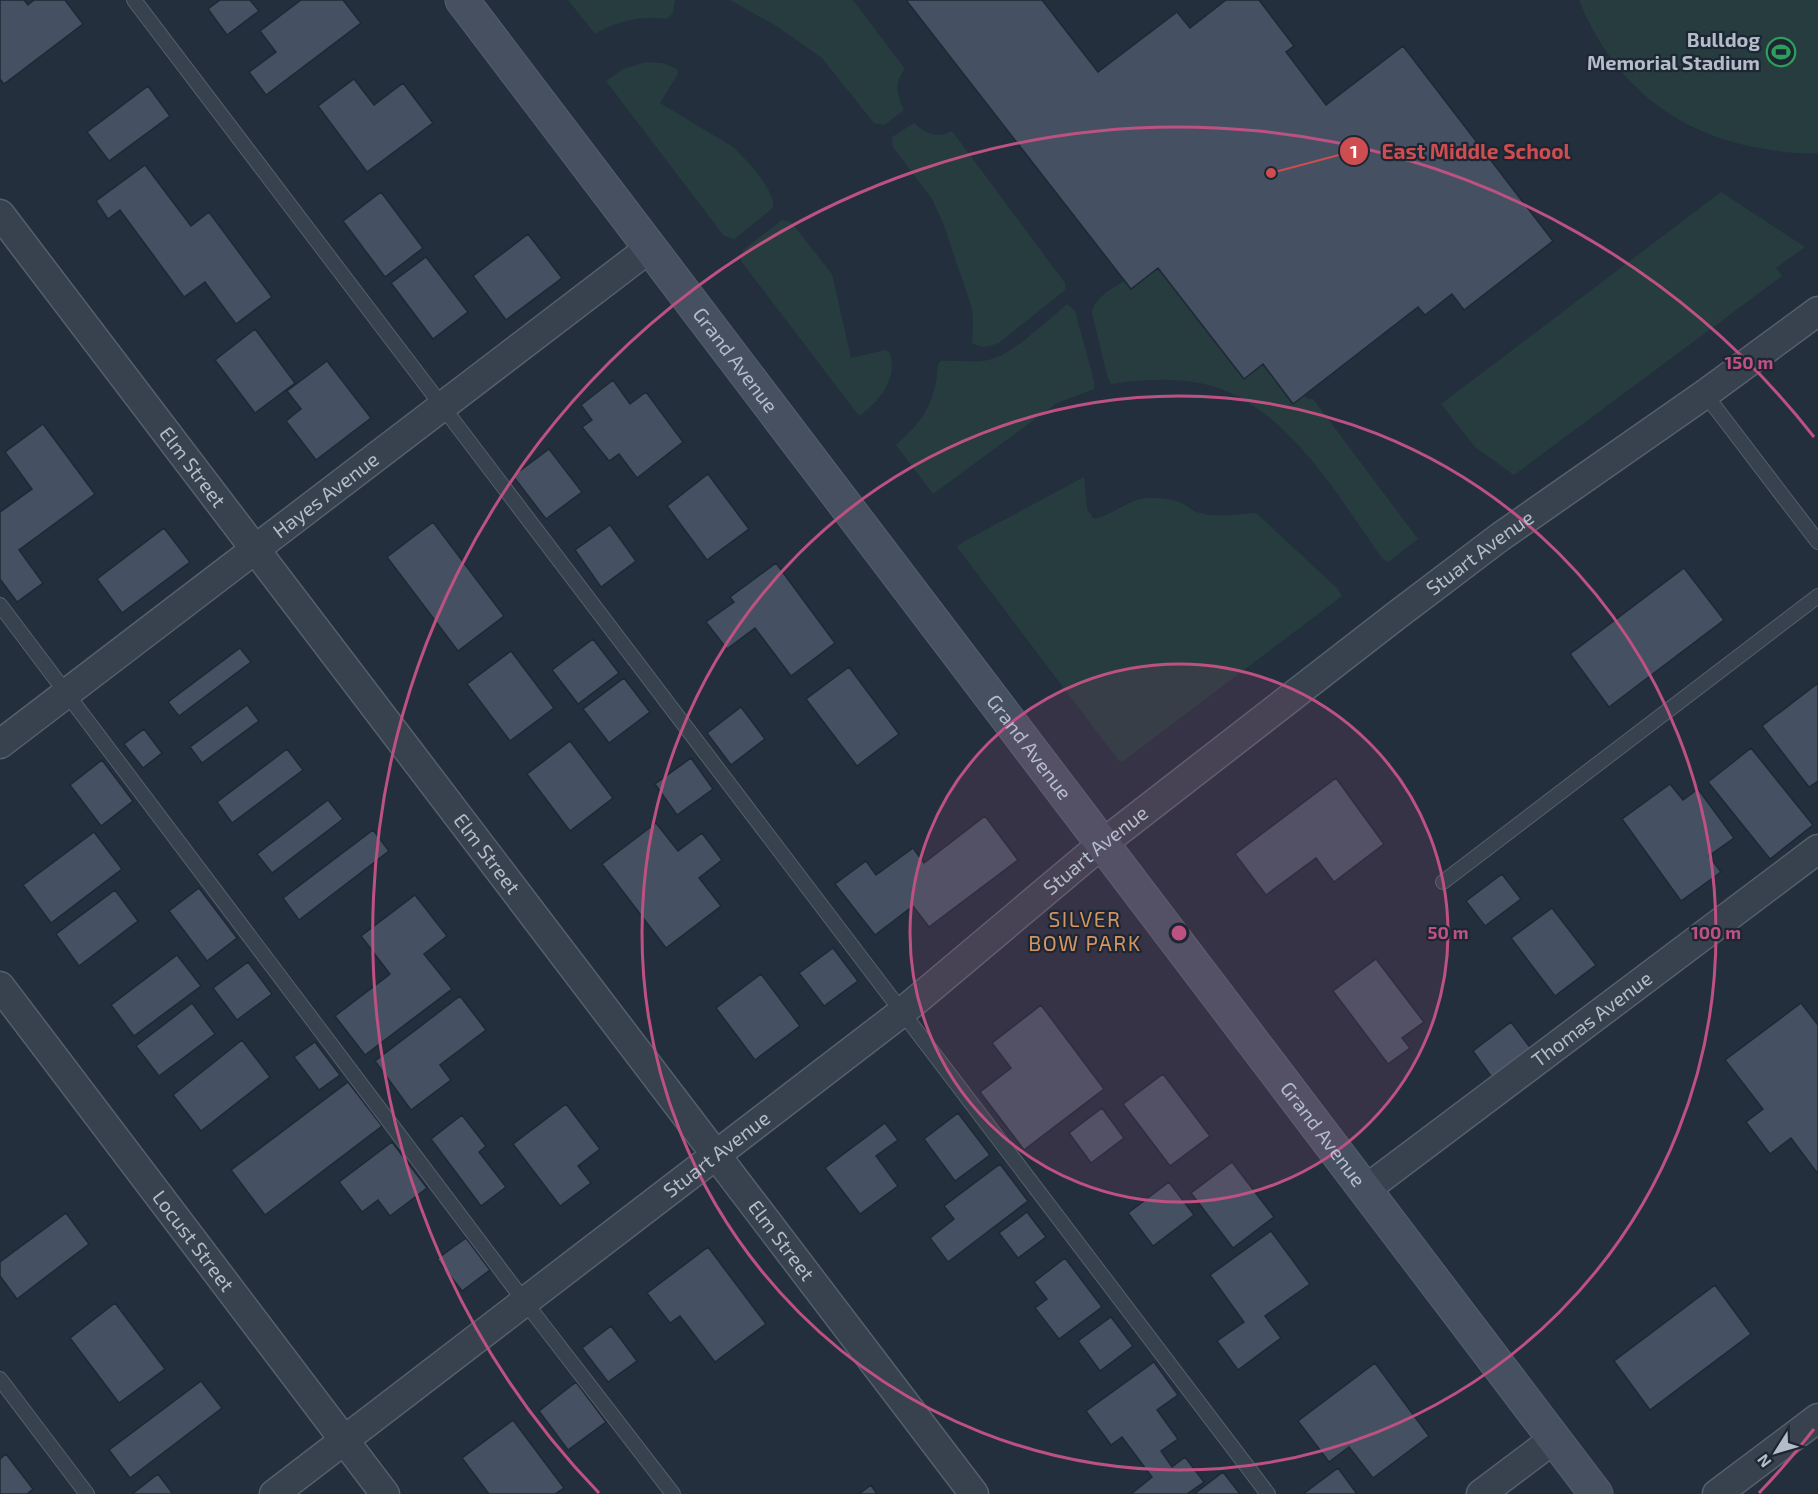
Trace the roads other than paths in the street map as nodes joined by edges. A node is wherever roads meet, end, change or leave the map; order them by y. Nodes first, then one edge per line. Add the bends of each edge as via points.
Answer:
1 (134, 0) edge
2 (462, 0) edge
3 (0, 214) edge
4 (651, 247) junction
5 (1818, 311) edge
6 (1706, 394) junction
7 (442, 406) junction
8 (1818, 542) edge
9 (255, 549) junction
10 (1818, 596) edge
11 (0, 605) edge
12 (67, 693) junction
13 (0, 744) edge
14 (1102, 844) junction
15 (1818, 849) edge
16 (1443, 882) dead end
17 (0, 986) edge
18 (901, 1013) junction
19 (716, 1153) junction
20 (1365, 1190) junction
21 (525, 1302) junction
22 (0, 1379) edge
23 (1818, 1418) edge
24 (1554, 1438) junction
25 (344, 1440) junction
26 (87, 1494) edge
27 (274, 1494) edge
28 (385, 1494) edge
29 (673, 1494) edge
30 (974, 1494) edge
31 (1268, 1494) edge
32 (1481, 1494) edge
33 (1596, 1494) edge
34 (1717, 1494) edge

1 - 7 lane
2 - 4 main road, Grand Avenue
3 - 9 street, Elm Street
4 - 7 street, Hayes Avenue
4 - 14 main road, Grand Avenue
5 - 6 street, Stuart Avenue
6 - 8 lane
6 - 14 street, Stuart Avenue via 1500,537
7 - 9 street, Hayes Avenue
7 - 18 lane
9 - 12 street, Hayes Avenue
9 - 19 street, Elm Street
10 - 16 lane
11 - 12 lane
12 - 13 street, Hayes Avenue
12 - 21 lane
14 - 18 street, Stuart Avenue
14 - 20 main road, Grand Avenue
15 - 20 street, Thomas Avenue
17 - 25 street, Locust Street
18 - 19 street, Stuart Avenue
18 - 31 lane
19 - 21 street, Stuart Avenue
19 - 30 street, Elm Street
20 - 24 main road, Grand Avenue
21 - 25 street, Stuart Avenue
21 - 29 lane
22 - 26 lane
23 - 34 street
24 - 32 street
24 - 33 main road, Grand Avenue
25 - 27 street, Stuart Avenue
25 - 28 street, Locust Street

